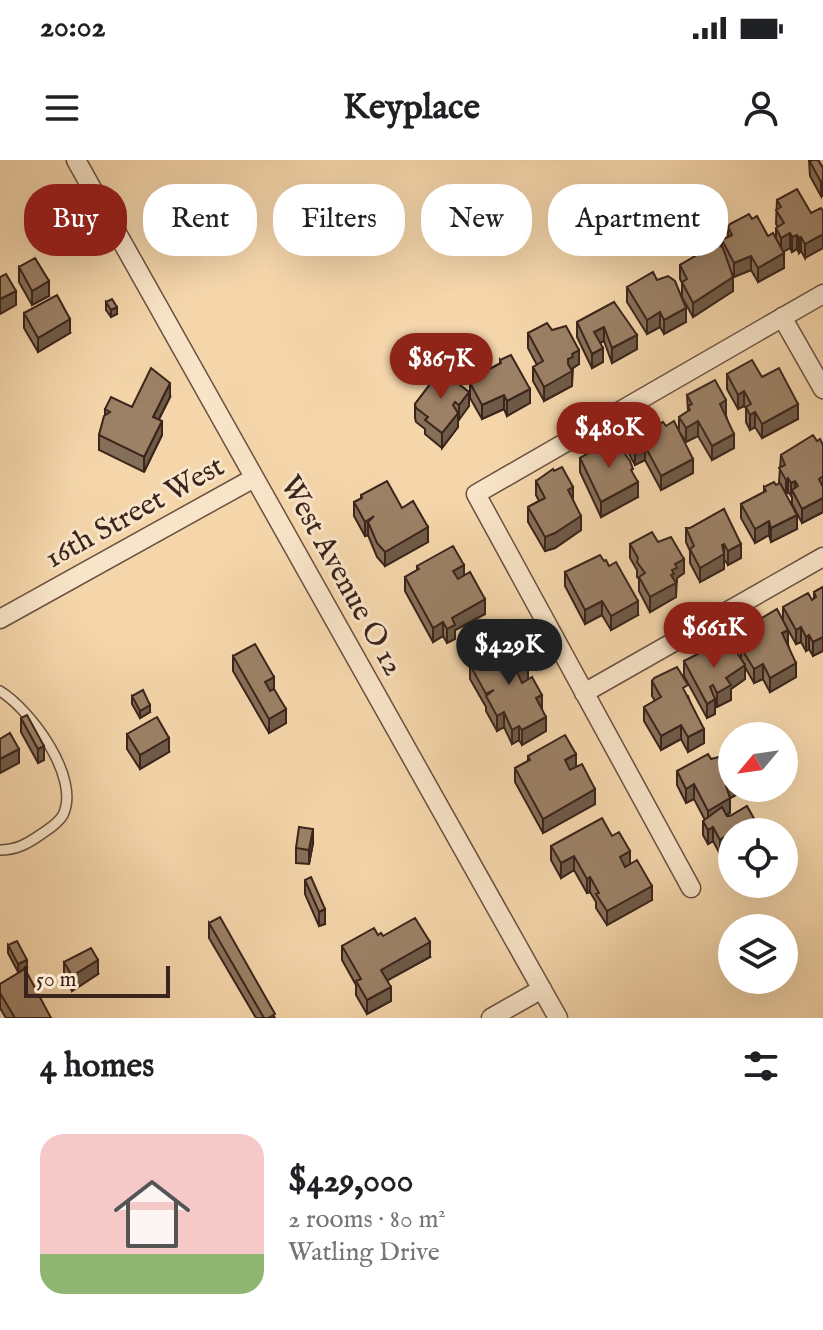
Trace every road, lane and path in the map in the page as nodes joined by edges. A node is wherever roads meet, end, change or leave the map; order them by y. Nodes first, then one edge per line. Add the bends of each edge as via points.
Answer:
1 (76, 160) edge
2 (823, 294) edge
3 (782, 317) junction
4 (823, 389) edge
5 (254, 478) junction
6 (823, 557) edge
7 (0, 619) edge
8 (0, 691) edge
9 (584, 693) junction
10 (0, 850) edge
11 (691, 888) dead end
12 (542, 989) junction
13 (491, 1018) edge
14 (558, 1018) edge

1 - 5 street, West Avenue O 12
2 - 3 street
3 - 4 street
3 - 9 street via 476,494
5 - 7 street, 16th Street West
5 - 12 street, West Avenue O 12
6 - 9 street
8 - 10 lane via 46,741 64,773 67,794 63,815 53,826 18,848
9 - 11 street
12 - 13 street
12 - 14 street, West Avenue O 12

